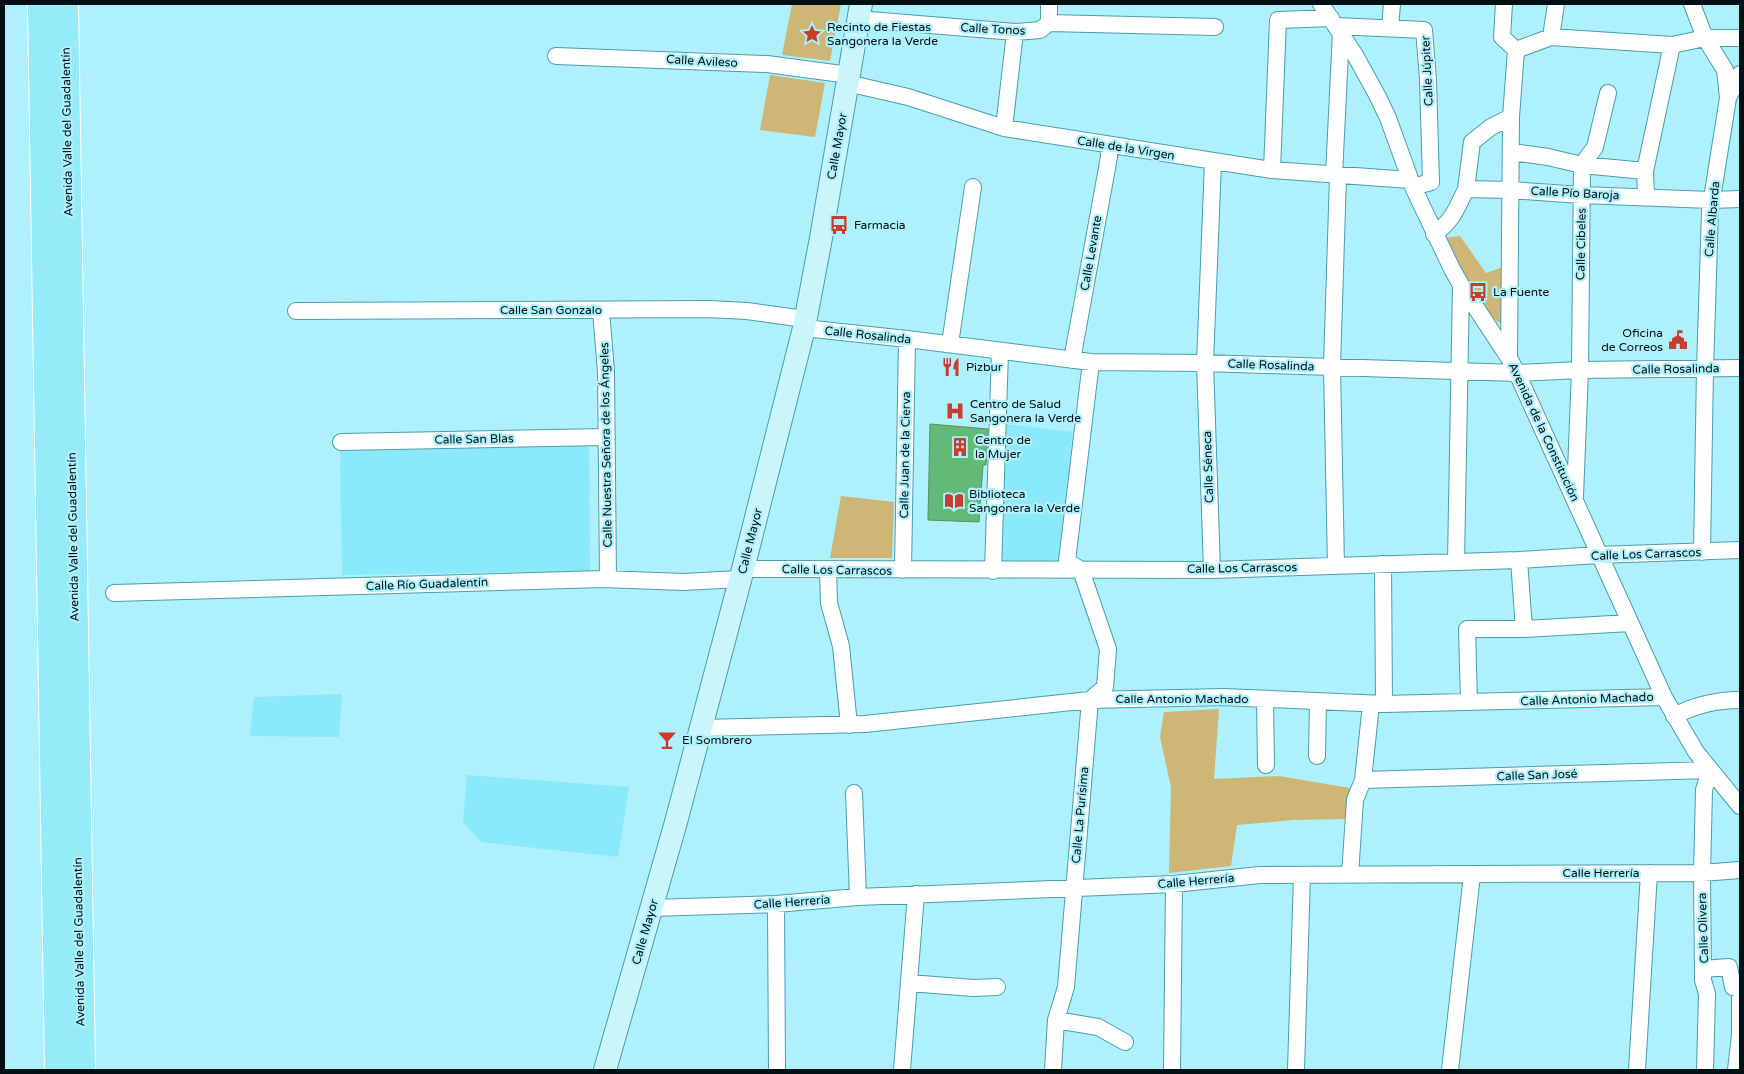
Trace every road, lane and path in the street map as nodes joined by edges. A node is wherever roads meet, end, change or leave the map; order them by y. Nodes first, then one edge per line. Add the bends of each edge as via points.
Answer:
1 (41, 4) edge
2 (65, 4) edge
3 (1049, 4) edge
4 (1321, 4) edge
5 (1392, 4) edge
6 (1504, 4) edge
7 (1556, 4) edge
8 (1692, 4) edge
9 (860, 11) edge
10 (1050, 23) junction
11 (1336, 26) junction
12 (1215, 27) dead end
13 (1390, 28) junction
14 (1015, 32) junction
15 (1551, 37) junction
16 (1705, 38) junction
17 (1740, 38) edge
18 (1672, 45) junction
19 (1516, 50) junction
20 (556, 56) dead end
21 (1740, 74) edge
22 (848, 79) junction
23 (1608, 93) dead end
24 (1728, 98) junction
25 (1511, 117) junction
26 (1004, 128) junction
27 (1109, 145) junction
28 (1512, 152) junction
29 (1212, 162) junction
30 (1582, 165) junction
31 (1272, 170) junction
32 (1644, 171) junction
33 (1336, 175) junction
34 (1412, 184) junction
35 (973, 187) dead end
36 (1466, 189) junction
37 (1511, 190) junction
38 (1581, 195) junction
39 (1646, 196) junction
40 (1740, 199) edge
41 (1712, 200) junction
42 (1434, 234) junction
43 (1461, 286) junction
44 (601, 310) junction
45 (296, 311) dead end
46 (804, 324) junction
47 (907, 339) junction
48 (950, 344) junction
49 (1000, 351) junction
50 (1509, 358) junction
51 (1072, 360) junction
52 (1091, 362) junction
53 (1205, 364) junction
54 (1332, 367) junction
55 (1705, 368) junction
56 (1740, 368) edge
57 (1580, 370) junction
58 (1459, 372) junction
59 (1517, 373) junction
60 (608, 437) junction
61 (341, 442) dead end
62 (1575, 500) junction
63 (1740, 550) edge
64 (1702, 552) junction
65 (1599, 555) junction
66 (1520, 560) junction
67 (1456, 562) junction
68 (1383, 564) junction
69 (1336, 566) junction
70 (828, 570) junction
71 (902, 570) junction
72 (1081, 570) junction
73 (1212, 570) junction
74 (994, 571) junction
75 (741, 574) junction
76 (608, 579) junction
77 (114, 593) dead end
78 (1630, 623) junction
79 (1524, 629) junction
80 (1664, 697) junction
81 (1090, 700) junction
82 (1265, 700) junction
83 (1740, 700) edge
84 (1318, 702) junction
85 (1469, 702) junction
86 (1377, 704) junction
87 (1674, 716) junction
88 (848, 725) junction
89 (701, 728) junction
90 (1317, 756) dead end
91 (1266, 765) dead end
92 (1710, 770) junction
93 (1363, 780) junction
94 (854, 793) dead end
95 (1740, 806) edge
96 (1740, 870) edge
97 (1649, 873) junction
98 (1702, 873) junction
99 (1302, 875) junction
100 (1350, 875) junction
101 (1472, 875) junction
102 (1174, 884) junction
103 (1073, 886) junction
104 (916, 894) junction
105 (858, 896) junction
106 (776, 904) junction
107 (652, 908) junction
108 (1703, 969) junction
109 (909, 983) junction
110 (998, 987) dead end
111 (1056, 1020) junction
112 (1125, 1042) dead end
113 (58, 1070) edge
114 (82, 1070) edge
115 (605, 1070) edge
116 (777, 1070) edge
117 (902, 1070) edge
118 (1053, 1070) edge
119 (1172, 1070) edge
120 (1296, 1070) edge
121 (1450, 1070) edge
122 (1637, 1070) edge
123 (1705, 1070) edge
124 (1736, 1070) edge

1 - 113 main road, Avenida Valle del Guadalentín
2 - 114 main road, Avenida Valle del Guadalentín
3 - 10 street
4 - 11 street, Avenida de la Constitución
5 - 13 street
6 - 19 street via 1502,37
7 - 15 street
8 - 16 street
9 - 14 street, Calle Tonos
9 - 22 street, Calle Mayor
10 - 12 street, Calle Tonos
10 - 14 street, Calle Tonos via 1040,30
11 - 13 street, Calle Júpiter
11 - 31 street, Calle Júpiter via 1278,20
11 - 33 street
11 - 34 street, Avenida de la Constitución via 1377,95
13 - 34 street, Calle Júpiter via 1424,30 1431,182
14 - 26 street
15 - 18 street
15 - 19 street
16 - 17 street
16 - 18 street
16 - 24 street via 1725,70
18 - 32 street
19 - 25 street
20 - 22 street, Calle Avileso via 767,64
21 - 24 street, Calle Albarda
22 - 26 street, Calle de la Virgen
22 - 46 street, Calle Mayor
23 - 30 street via 1595,147
24 - 41 street, Calle Albarda
25 - 28 street
25 - 36 street via 1490,127 1472,142
26 - 27 street, Calle de la Virgen
27 - 29 street, Calle de la Virgen
27 - 51 street, Calle Levante
28 - 30 street
28 - 37 street
29 - 31 street, Calle de la Virgen
29 - 53 street, Calle Séneca
30 - 32 street
30 - 38 street, Calle Cibeles
31 - 33 street, Calle de la Virgen
32 - 39 street
33 - 34 street, Calle de la Virgen
33 - 54 street
34 - 42 street, Avenida de la Constitución
35 - 48 street
36 - 37 street, Calle Pío Baroja
36 - 42 street via 1453,217
37 - 38 street, Calle Pío Baroja
37 - 50 street
38 - 39 street, Calle Pío Baroja
38 - 57 street, Calle Cibeles
39 - 41 street, Calle Pío Baroja
40 - 41 street, Calle Pío Baroja
41 - 55 street, Calle Albarda
42 - 43 street, Avenida de la Constitución
43 - 50 street, Avenida de la Constitución
43 - 58 street
44 - 45 street, Calle San Gonzalo
44 - 46 street, Calle San Gonzalo via 747,310
44 - 60 street, Calle Nuestra Señora de los Ángeles
46 - 47 street, Calle Rosalinda
46 - 75 street, Calle Mayor
47 - 48 street, Calle Rosalinda
47 - 71 street, Calle Juan de la Cierva
48 - 49 street, Calle Rosalinda
49 - 51 street, Calle Rosalinda
49 - 74 street
50 - 59 street, Avenida de la Constitución
51 - 52 street, Calle Rosalinda
52 - 53 street, Calle Rosalinda
52 - 72 street via 1067,561
53 - 54 street, Calle Rosalinda
53 - 73 street, Calle Séneca
54 - 58 street, Calle Rosalinda
54 - 69 street
55 - 56 street, Calle Rosalinda
55 - 57 street, Calle Rosalinda
55 - 64 street, Calle Albarda
57 - 59 street, Calle Rosalinda
57 - 62 street, Calle Cibeles
58 - 59 street, Calle Rosalinda
58 - 67 street
59 - 62 street, Avenida de la Constitución
60 - 61 street, Calle San Blas
60 - 76 street, Calle Nuestra Señora de los Ángeles
62 - 65 street, Avenida de la Constitución
63 - 64 street, Calle Los Carrascos
64 - 65 street, Calle Los Carrascos
65 - 66 street, Calle Los Carrascos
65 - 78 street, Avenida de la Constitución
66 - 67 street, Calle Los Carrascos
66 - 79 street
67 - 68 street, Calle Los Carrascos
68 - 69 street, Calle Los Carrascos
68 - 86 street
69 - 73 street, Calle Los Carrascos
70 - 71 street, Calle Los Carrascos
70 - 75 street, Calle Los Carrascos
70 - 88 street via 829,603 841,646
71 - 74 street, Calle Los Carrascos
72 - 73 street, Calle Los Carrascos
72 - 74 street, Calle Los Carrascos
72 - 81 street via 1108,649 1105,687
75 - 76 street, Calle Río Guadalentín via 683,582
75 - 89 street, Calle Mayor
76 - 77 street, Calle Río Guadalentín
78 - 79 street
78 - 80 street, Avenida de la Constitución
79 - 85 street via 1467,629
80 - 85 street, Calle Antonio Machado
80 - 87 street, Avenida de la Constitución
81 - 82 street, Calle Antonio Machado via 1223,697
81 - 88 street, Calle Antonio Machado
81 - 103 street, Calle La Purísima
82 - 84 street, Calle Antonio Machado
82 - 91 street
83 - 87 street via 1690,708
84 - 86 street, Calle Antonio Machado
84 - 90 street
85 - 86 street, Calle Antonio Machado
86 - 93 street
87 - 92 street, Avenida de la Constitución
88 - 89 street, Calle Antonio Machado
89 - 107 street, Calle Mayor
92 - 93 street, Calle San José
92 - 95 street, Avenida de la Constitución
92 - 98 street, Calle Olivera via 1704,790
93 - 100 street via 1355,800
94 - 105 street
96 - 98 street, Calle Herrería
97 - 98 street, Calle Herrería
97 - 101 street, Calle Herrería
97 - 122 street
98 - 108 street, Calle Olivera
99 - 100 street, Calle Herrería
99 - 102 street, Calle Herrería via 1260,875
99 - 120 street
100 - 101 street, Calle Herrería
101 - 121 street
102 - 103 street, Calle Herrería
102 - 119 street
103 - 104 street, Calle Herrería
103 - 111 street, Calle La Purísima via 1066,987
104 - 105 street, Calle Herrería
104 - 109 street
105 - 106 street, Calle Herrería
106 - 107 street, Calle Herrería
106 - 116 street
107 - 115 street, Calle Mayor
108 - 123 street via 1708,994
108 - 124 street, Calle Olivera via 1729,968 1733,987 1740,989
109 - 110 street
109 - 117 street
111 - 112 street via 1098,1027
111 - 118 street, Calle La Purísima

